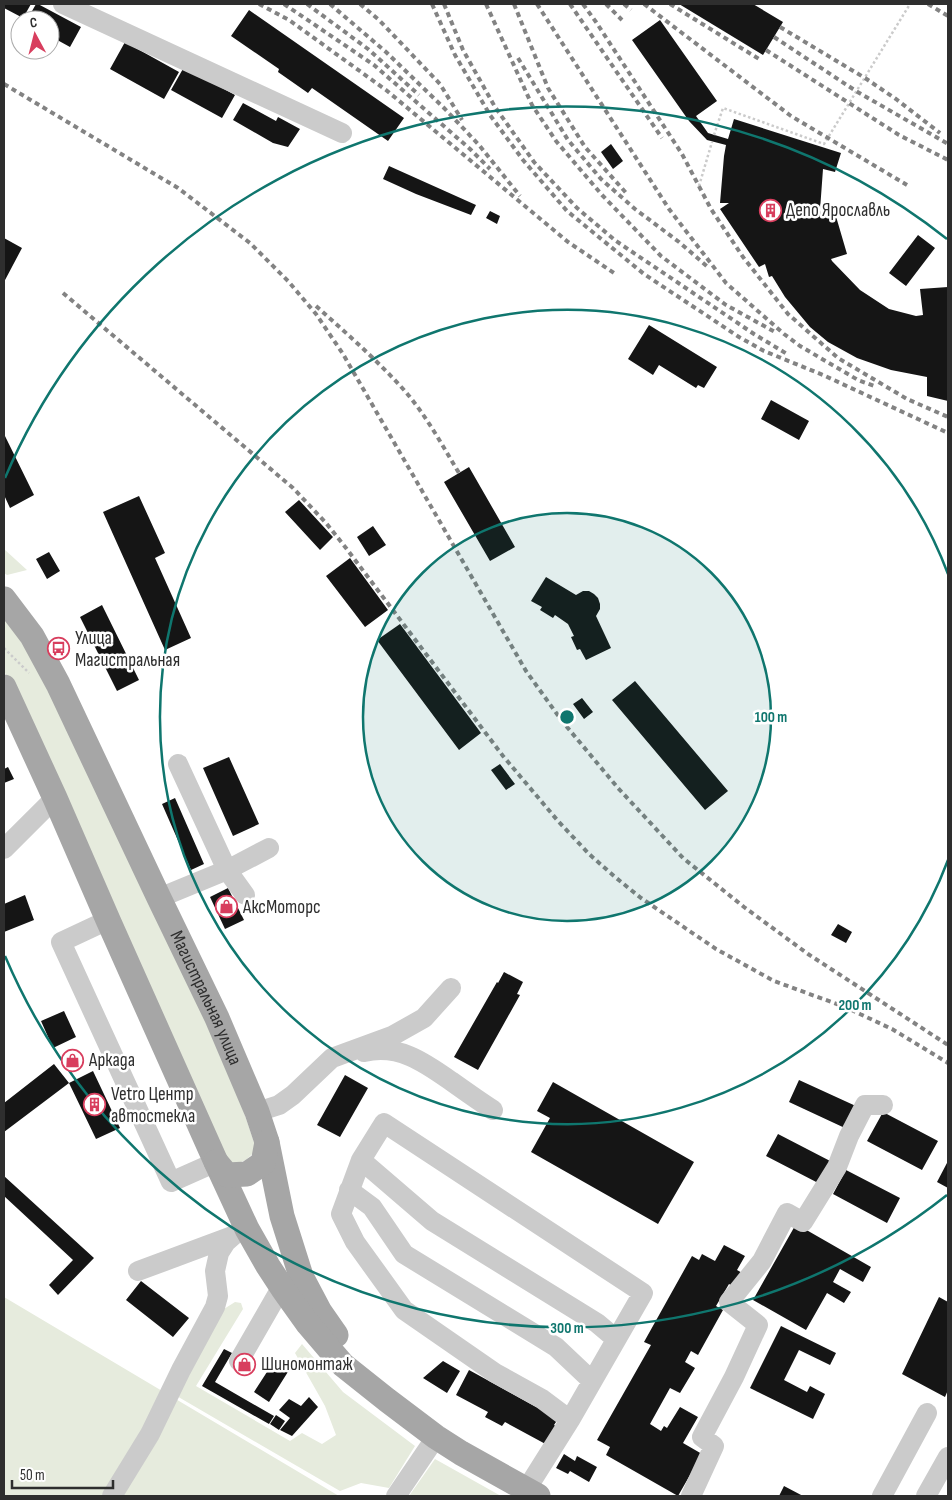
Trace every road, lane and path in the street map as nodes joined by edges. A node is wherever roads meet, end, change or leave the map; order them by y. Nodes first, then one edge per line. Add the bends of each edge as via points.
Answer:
1 (63, 4) edge
2 (910, 4) edge
3 (342, 132) dead end
4 (714, 135) dead end
5 (712, 142) dead end
6 (699, 186) dead end
7 (4, 599) edge
8 (4, 648) edge
9 (32, 676) dead end
10 (4, 687) edge
11 (178, 764) dead end
12 (55, 798) junction
13 (269, 848) dead end
14 (4, 849) edge
15 (227, 870) junction
16 (246, 895) dead end
17 (159, 898) junction
18 (108, 920) junction
19 (451, 988) dead end
20 (332, 1058) junction
21 (883, 1105) dead end
22 (493, 1110) dead end
23 (257, 1112) junction
24 (266, 1142) junction
25 (361, 1160) junction
26 (216, 1162) junction
27 (349, 1190) junction
28 (241, 1232) junction
29 (138, 1271) dead end
30 (292, 1283) junction
31 (616, 1339) junction
32 (239, 1362) dead end
33 (592, 1381) junction
34 (927, 1413) dead end
35 (570, 1420) junction
36 (436, 1437) junction
37 (948, 1458) edge
38 (532, 1493) edge
39 (112, 1496) edge
40 (396, 1496) edge
41 (690, 1496) edge
42 (882, 1496) edge
43 (926, 1496) edge

1 - 3 street
2 - 4 path via 824,144 723,108
5 - 6 path
7 - 17 main road, Магистральная улица via 45,659
8 - 9 path
10 - 12 main road, Магистральная улица
11 - 15 street
12 - 14 street
12 - 18 main road, Магистральная улица
13 - 15 street
15 - 16 street
15 - 17 street
17 - 23 main road, Магистральная улица via 217,1018
18 - 26 main road, Магистральная улица
18 - 26 street via 60,942 171,1182
19 - 20 street via 424,1018 392,1036
20 - 22 street via 372,1050 394,1051 421,1060
20 - 23 street via 293,1095 279,1105
21 - 41 street via 865,1105 838,1166 803,1222 787,1213 762,1261 729,1302 758,1325 702,1437 714,1446
23 - 24 main road, Магистральная улица
24 - 26 main road via 263,1163 247,1174 228,1175
24 - 30 main road, Магистральная улица
25 - 27 street
25 - 31 street via 432,1221 596,1323
25 - 31 street via 384,1123 643,1293
26 - 28 main road, Магистральная улица
27 - 33 street via 372,1207 404,1254 556,1347
27 - 35 street via 341,1214 354,1242 404,1310
28 - 29 street
28 - 30 main road, Магистральная улица via 268,1266
28 - 39 street via 226,1242 219,1253 215,1271 218,1296 215,1307 150,1434
30 - 32 street via 277,1295
30 - 36 main road, Магистральная улица via 320,1312 347,1352 387,1400
31 - 33 street
33 - 35 street
34 - 42 street
35 - 38 street
36 - 38 main road, Магистральная улица
36 - 40 street
37 - 43 street

